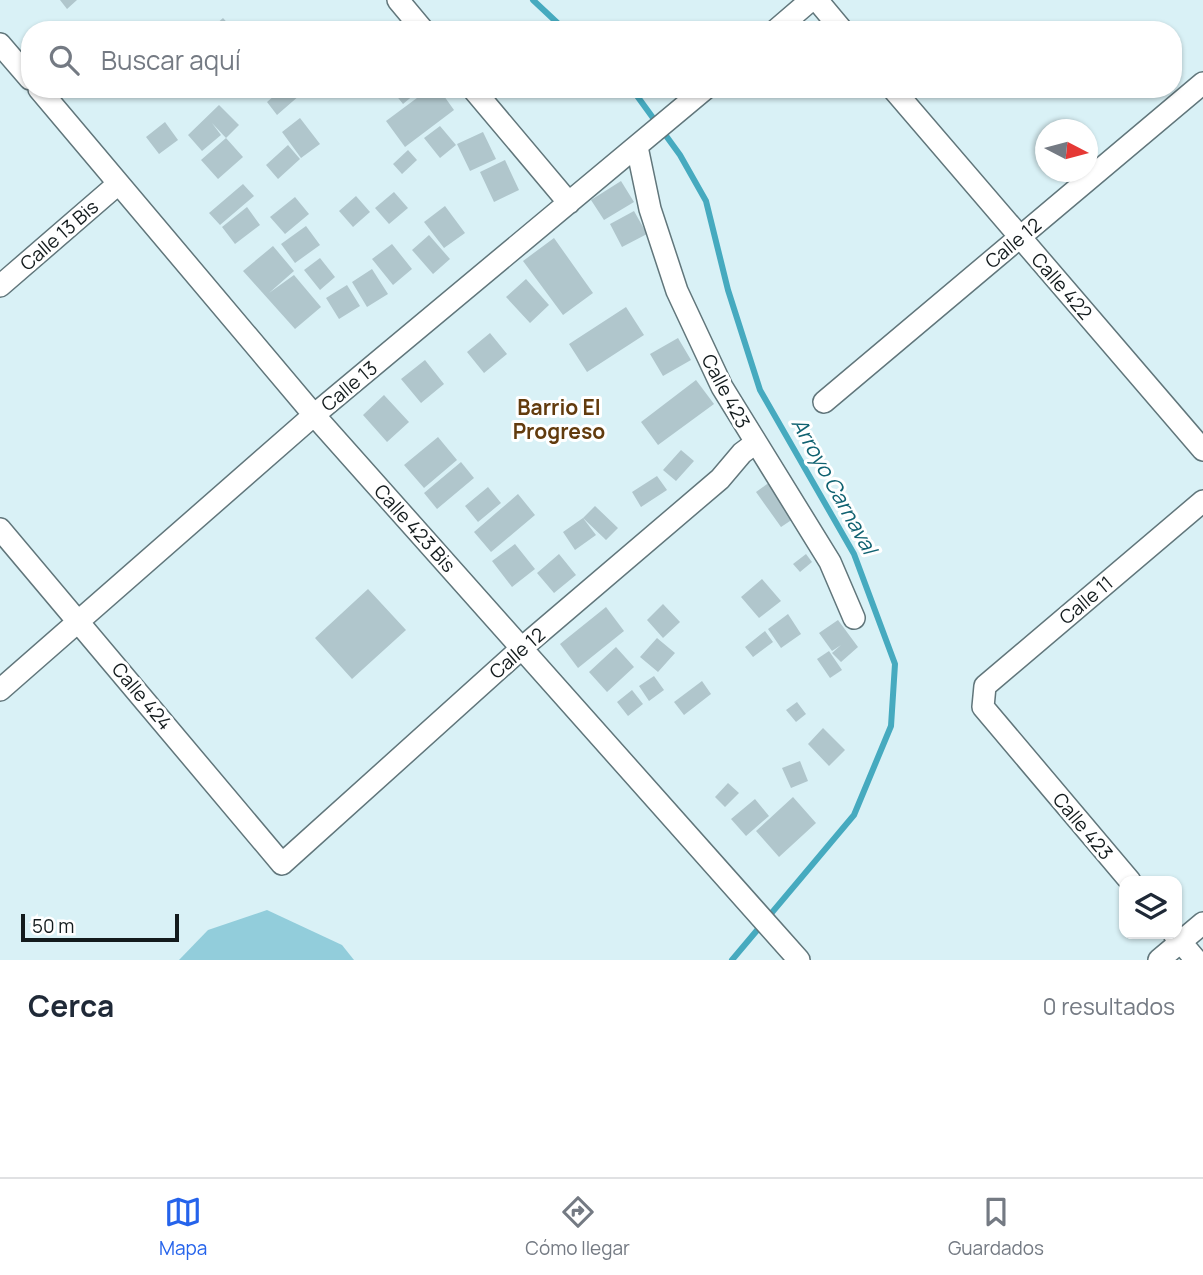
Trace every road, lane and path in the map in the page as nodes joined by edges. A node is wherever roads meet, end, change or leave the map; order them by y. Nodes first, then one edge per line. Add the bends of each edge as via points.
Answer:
1 (398, 0) edge
2 (811, 0) edge
3 (817, 0) edge
4 (416, 21) edge
5 (786, 21) edge
6 (834, 21) edge
7 (0, 44) edge
8 (21, 68) edge
9 (1203, 83) edge
10 (46, 98) edge
11 (481, 98) edge
12 (694, 98) edge
13 (902, 98) edge
14 (639, 144) junction
15 (118, 184) junction
16 (569, 203) junction
17 (1020, 237) junction
18 (0, 286) edge
19 (824, 402) dead end
20 (314, 415) junction
21 (754, 444) junction
22 (1203, 450) edge
23 (1203, 501) edge
24 (0, 529) edge
25 (854, 618) dead end
26 (80, 622) junction
27 (523, 647) junction
28 (0, 690) edge
29 (983, 708) joint
30 (282, 864) joint
31 (1126, 876) edge
32 (1203, 923) edge
33 (1182, 935) edge
34 (1176, 939) edge
35 (1178, 939) edge
36 (797, 957) edge
37 (1159, 960) edge
38 (1196, 960) edge

1 - 4 street
2 - 5 street
3 - 6 street
7 - 8 street
9 - 17 street, Calle 12
10 - 15 street, Calle 423 Bis
11 - 16 street
12 - 14 street, Calle 13
13 - 17 street, Calle 422
14 - 16 street, Calle 13
14 - 21 street, Calle 423 via 650,209 677,291
15 - 18 street, Calle 13 Bis
15 - 20 street, Calle 423 Bis
16 - 20 street, Calle 13
17 - 19 street, Calle 12
17 - 22 street, Calle 422
20 - 26 street, Calle 13
20 - 27 street, Calle 423 Bis
21 - 25 street, Calle 423 via 830,562
21 - 27 street, Calle 12
23 - 29 street, Calle 11 via 985,686
24 - 26 street, Calle 424
26 - 28 street, Calle 13
26 - 30 street, Calle 424
27 - 30 street, Calle 12
27 - 36 street, Calle 423 Bis
29 - 31 street, Calle 423
32 - 33 street
34 - 37 street
35 - 38 street

